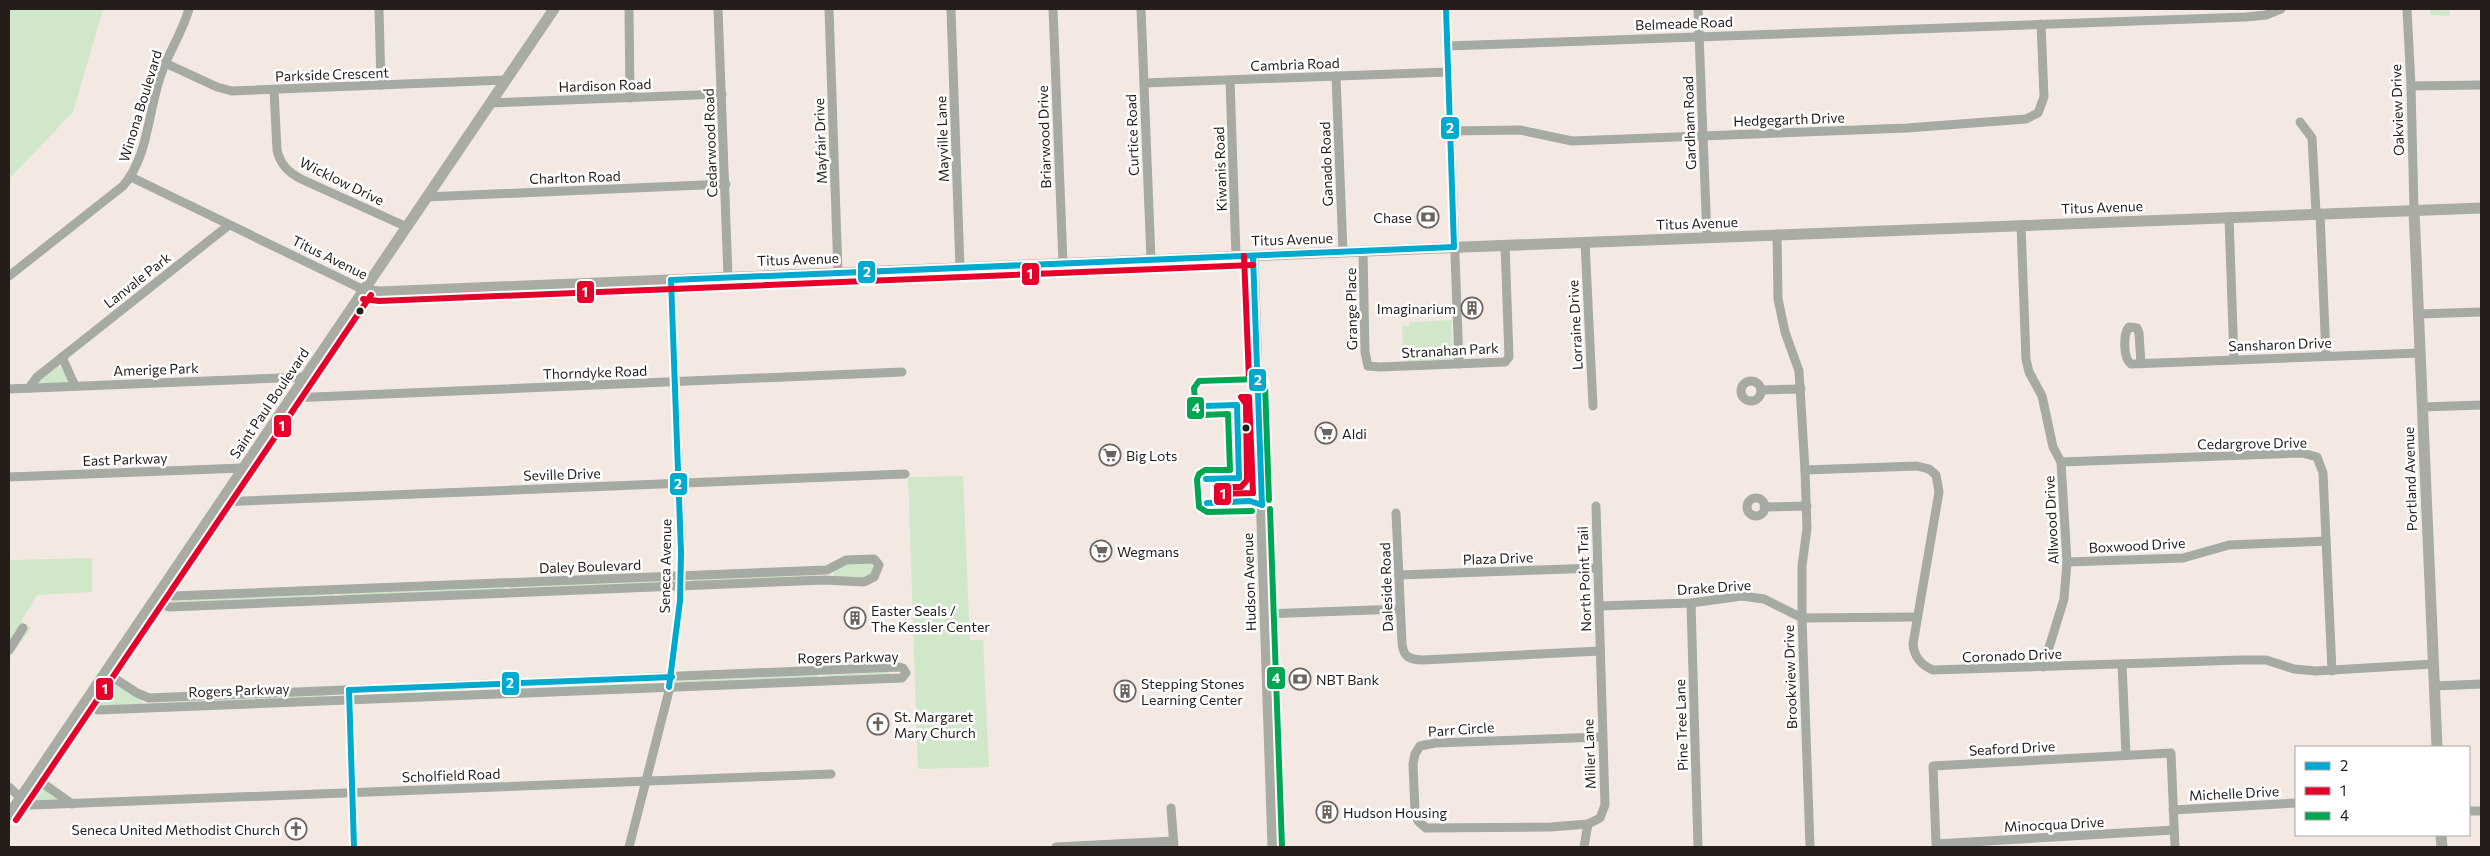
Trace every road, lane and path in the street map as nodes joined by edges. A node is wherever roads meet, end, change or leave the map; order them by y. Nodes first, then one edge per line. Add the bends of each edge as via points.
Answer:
1 (189, 9) edge
2 (379, 9) edge
3 (554, 9) edge
4 (629, 9) edge
5 (718, 9) edge
6 (829, 9) edge
7 (951, 9) edge
8 (1053, 9) edge
9 (1141, 9) edge
10 (1446, 9) edge
11 (1698, 9) edge
12 (2281, 9) edge
13 (2406, 9) edge
14 (2041, 24) junction
15 (1699, 37) junction
16 (1447, 46) junction
17 (165, 63) junction
18 (1448, 72) junction
19 (1336, 76) junction
20 (505, 80) junction
21 (1230, 80) junction
22 (1144, 83) junction
23 (382, 85) junction
24 (2481, 85) edge
25 (2411, 86) junction
26 (274, 90) junction
27 (722, 94) junction
28 (630, 98) junction
29 (490, 103) junction
30 (2300, 122) dead end
31 (1450, 131) junction
32 (1703, 136) junction
33 (131, 177) junction
34 (726, 184) junction
35 (426, 198) junction
36 (2481, 208) edge
37 (2414, 210) junction
38 (2318, 213) junction
39 (2229, 217) junction
40 (230, 225) junction
41 (2021, 225) junction
42 (407, 227) junction
43 (1777, 234) junction
44 (1707, 237) junction
45 (1585, 242) junction
46 (1505, 245) junction
47 (1454, 247) junction
48 (1363, 251) junction
49 (1343, 252) junction
50 (1236, 256) junction
51 (1253, 256) junction
52 (1151, 260) junction
53 (1063, 263) junction
54 (960, 268) junction
55 (838, 273) junction
56 (9, 276) edge
57 (728, 277) junction
58 (671, 280) junction
59 (364, 290) junction
60 (2481, 312) edge
61 (2418, 314) junction
62 (2420, 353) junction
63 (2326, 356) junction
64 (62, 357) junction
65 (2234, 360) junction
66 (1458, 364) junction
67 (2141, 364) dead end
68 (1368, 366) joint
69 (902, 372) dead end
70 (304, 377) junction
71 (674, 382) junction
72 (75, 386) junction
73 (29, 388) junction
74 (9, 389) edge
75 (1801, 389) junction
76 (1761, 390) dead end
77 (290, 398) junction
78 (2481, 405) edge
79 (1593, 406) dead end
80 (2422, 407) junction
81 (2061, 462) junction
82 (243, 468) junction
83 (1805, 470) junction
84 (905, 474) dead end
85 (9, 477) edge
86 (679, 483) junction
87 (220, 502) junction
88 (1596, 506) dead end
89 (1764, 506) dead end
90 (1806, 506) junction
91 (1396, 513) dead end
92 (2326, 541) junction
93 (2067, 562) junction
94 (1598, 568) junction
95 (824, 570) junction
96 (1399, 575) junction
97 (681, 576) junction
98 (824, 580) junction
99 (507, 583) junction
100 (680, 586) junction
101 (161, 590) junction
102 (337, 590) junction
103 (508, 593) junction
104 (337, 600) junction
105 (153, 601) junction
106 (1691, 603) junction
107 (1599, 606) junction
108 (1400, 609) junction
109 (1265, 614) junction
110 (1916, 617) junction
111 (1802, 618) junction
112 (23, 628) dead end
113 (9, 650) edge
114 (1600, 651) junction
115 (2122, 664) junction
116 (2433, 664) junction
117 (2043, 667) junction
118 (2332, 671) junction
119 (105, 672) junction
120 (672, 677) junction
121 (500, 684) junction
122 (2481, 684) edge
123 (2434, 686) junction
124 (670, 687) junction
125 (330, 690) junction
126 (349, 690) junction
127 (501, 694) junction
128 (149, 698) junction
129 (349, 700) junction
130 (331, 701) junction
131 (83, 705) junction
132 (149, 708) junction
133 (1602, 737) junction
134 (2437, 746) edge
135 (2126, 755) junction
136 (831, 774) dead end
137 (34, 777) junction
138 (647, 781) junction
139 (9, 788) edge
140 (352, 793) junction
141 (21, 797) junction
142 (2295, 803) edge
143 (72, 804) junction
144 (1171, 808) dead end
145 (2173, 810) junction
146 (9, 815) edge
147 (1588, 824) junction
148 (2174, 830) junction
149 (1174, 844) edge
150 (1936, 844) joint
151 (1100, 846) edge
152 (354, 847) edge
153 (629, 847) edge
154 (1056, 847) edge
155 (1273, 847) edge
156 (1584, 847) edge
157 (1698, 847) edge
158 (1810, 847) edge
159 (2175, 847) edge

1 - 17 street, Winona Boulevard
2 - 23 street
3 - 20 main road, Saint Paul Boulevard
4 - 28 street
5 - 27 street, Cedarwood Road
6 - 55 street, Mayfair Drive
7 - 54 street, Mayville Lane
8 - 53 street, Briarwood Drive
9 - 22 street, Curtice Road
10 - 16 street
11 - 15 street, Gardham Road
12 - 14 street, Belmeade Road via 2266,15 2246,17
13 - 25 street, Oakview Drive
14 - 15 street, Belmeade Road
14 - 32 street, Hedgegarth Drive via 2044,97 2038,113 2026,119 1909,128
15 - 16 street, Belmeade Road
15 - 32 street, Gardham Road
16 - 18 street
17 - 26 street, Parkside Crescent via 224,90
17 - 33 street, Winona Boulevard
18 - 19 street, Cambria Road
18 - 31 street
19 - 21 street, Cambria Road
19 - 49 street, Ganado Road
20 - 23 street, Parkside Crescent
20 - 29 main road, Saint Paul Boulevard
21 - 22 street, Cambria Road
21 - 50 street, Kiwanis Road
22 - 52 street, Curtice Road
23 - 26 street, Parkside Crescent
24 - 25 street
25 - 37 street, Oakview Drive
26 - 42 street, Wicklow Drive via 277,150 287,170
27 - 28 street, Hardison Road
27 - 34 street, Cedarwood Road
28 - 29 street, Hardison Road
29 - 35 main road, Saint Paul Boulevard
30 - 38 street via 2312,138
31 - 32 street, Hedgegarth Drive via 1520,130 1572,141
31 - 47 street
32 - 44 street, Gardham Road
33 - 40 street, Titus Avenue
33 - 56 street, Winona Boulevard via 124,186
34 - 35 street, Charlton Road
34 - 57 street, Cedarwood Road
35 - 42 main road, Saint Paul Boulevard
36 - 37 main road, Titus Avenue
37 - 38 main road, Titus Avenue
37 - 61 main road, Portland Avenue
38 - 39 main road, Titus Avenue
38 - 63 street
39 - 41 main road, Titus Avenue
39 - 65 street
40 - 59 street, Titus Avenue
40 - 64 street, Lanvale Park
41 - 43 main road, Titus Avenue
41 - 81 street, Allwood Drive via 2026,359 2042,396 2053,446
42 - 59 main road, Saint Paul Boulevard
43 - 44 main road, Titus Avenue
43 - 75 street, Brookview Drive via 1780,316 1795,358
44 - 45 main road, Titus Avenue
45 - 46 main road, Titus Avenue
45 - 79 street, Lorraine Drive
46 - 47 main road, Titus Avenue
46 - 66 street, Stranahan Park via 1508,360
47 - 48 main road, Titus Avenue
47 - 66 street
48 - 49 main road, Titus Avenue
48 - 68 street, Grange Place
49 - 51 main road, Titus Avenue
50 - 51 main road, Titus Avenue
50 - 52 main road, Titus Avenue
51 - 109 main road, Hudson Avenue
52 - 53 main road, Titus Avenue
53 - 54 main road, Titus Avenue
54 - 55 main road, Titus Avenue
55 - 57 main road, Titus Avenue
57 - 58 main road, Titus Avenue
58 - 59 main road, Titus Avenue via 380,292
58 - 71 street, Seneca Avenue
59 - 70 main road, Saint Paul Boulevard
60 - 61 street
61 - 62 main road, Portland Avenue
62 - 63 street, Sansharon Drive
62 - 80 main road, Portland Avenue
63 - 65 street, Sansharon Drive
64 - 72 street
64 - 73 street, Lanvale Park via 32,381
65 - 67 street, Sansharon Drive
66 - 68 street, Stranahan Park
69 - 71 street, Thorndyke Road
70 - 72 street, Amerige Park
70 - 77 main road, Saint Paul Boulevard
71 - 77 street, Thorndyke Road
71 - 86 street, Seneca Avenue
72 - 73 street, Amerige Park
73 - 74 street, Amerige Park
75 - 76 street
75 - 83 street, Brookview Drive
77 - 82 main road, Saint Paul Boulevard
78 - 80 street
80 - 116 main road, Portland Avenue
81 - 92 street, Cedargrove Drive via 2312,455 2322,466
81 - 93 street, Allwood Drive
82 - 85 street, East Parkway
82 - 87 main road, Saint Paul Boulevard
83 - 90 street, Brookview Drive
83 - 110 street, Coronado Drive via 1917,466 1929,468 1936,475 1939,492
84 - 86 street, Seville Drive
86 - 87 street, Seville Drive
86 - 97 street, Seneca Avenue
87 - 101 main road, Saint Paul Boulevard
88 - 94 street, North Point Trail
89 - 90 street
90 - 111 street, Brookview Drive
91 - 96 street, Daleside Road
92 - 93 street, Boxwood Drive via 2229,545 2183,558
92 - 118 street, Cedargrove Drive
93 - 117 street, Allwood Drive via 2064,598
94 - 96 street, Plaza Drive
94 - 107 street, North Point Trail
95 - 97 street, Daley Boulevard
95 - 98 street
95 - 98 street, Daley Boulevard via 849,559 874,559 879,565 874,578 864,582
96 - 108 street, Daleside Road
97 - 99 street, Daley Boulevard
97 - 100 street, Seneca Avenue
98 - 100 street, Daley Boulevard
99 - 102 street, Daley Boulevard
99 - 103 street
100 - 103 street, Daley Boulevard
100 - 120 street, Seneca Avenue
101 - 102 street, Daley Boulevard via 173,596
101 - 105 main road, Saint Paul Boulevard
102 - 104 street
103 - 104 street, Daley Boulevard
104 - 105 street, Daley Boulevard via 169,606
105 - 119 main road, Saint Paul Boulevard
106 - 107 street, Drake Drive
106 - 111 street, Drake Drive via 1753,596
106 - 157 street, Pine Tree Lane
107 - 114 street, North Point Trail
108 - 109 street
108 - 114 street, Daleside Road via 1402,649 1408,658 1423,660
109 - 155 main road, Hudson Avenue
110 - 111 street, Drake Drive
110 - 117 street, Coronado Drive via 1914,654 1920,663 1933,670
111 - 158 street, Brookview Drive
112 - 113 street
114 - 133 street, Miller Lane
115 - 117 street, Coronado Drive
115 - 118 street, Coronado Drive via 2259,660 2301,670
115 - 135 street
116 - 118 street, Coronado Drive
116 - 123 main road, Portland Avenue
119 - 128 street, Rogers Parkway
119 - 131 main road, Saint Paul Boulevard
120 - 121 street, Rogers Parkway
120 - 124 street, Seneca Avenue
120 - 124 street, Rogers Parkway via 899,667 906,673 902,678
121 - 126 street, Rogers Parkway
121 - 127 street
122 - 123 street
123 - 134 main road, Portland Avenue
124 - 127 street, Rogers Parkway
124 - 138 street, Seneca Avenue
125 - 126 street, Rogers Parkway
125 - 128 street, Rogers Parkway
125 - 130 street
126 - 129 street
127 - 129 street, Rogers Parkway
128 - 132 street
129 - 130 street, Rogers Parkway
129 - 140 street
130 - 132 street, Rogers Parkway
131 - 132 street, Rogers Parkway via 98,710
131 - 137 main road, Saint Paul Boulevard
133 - 147 street, Miller Lane via 1604,810 1600,818
133 - 147 street, Parr Circle via 1435,743 1420,746 1414,759 1416,817 1426,828
135 - 145 street, Seaford Drive via 2171,753
135 - 150 street, Seaford Drive via 1933,766
136 - 138 street, Scholfield Road
137 - 141 main road, Saint Paul Boulevard
137 - 143 street
138 - 140 street, Scholfield Road
138 - 153 street, Seneca Avenue
139 - 141 street, Scholfield Road
140 - 143 street, Scholfield Road
140 - 152 street
141 - 143 street, Scholfield Road via 32,805
141 - 146 main road, Saint Paul Boulevard
142 - 145 street, Michelle Drive
144 - 149 street
145 - 148 street
147 - 156 street
148 - 150 street, Minocqua Drive
148 - 159 street
149 - 151 street
151 - 154 street

